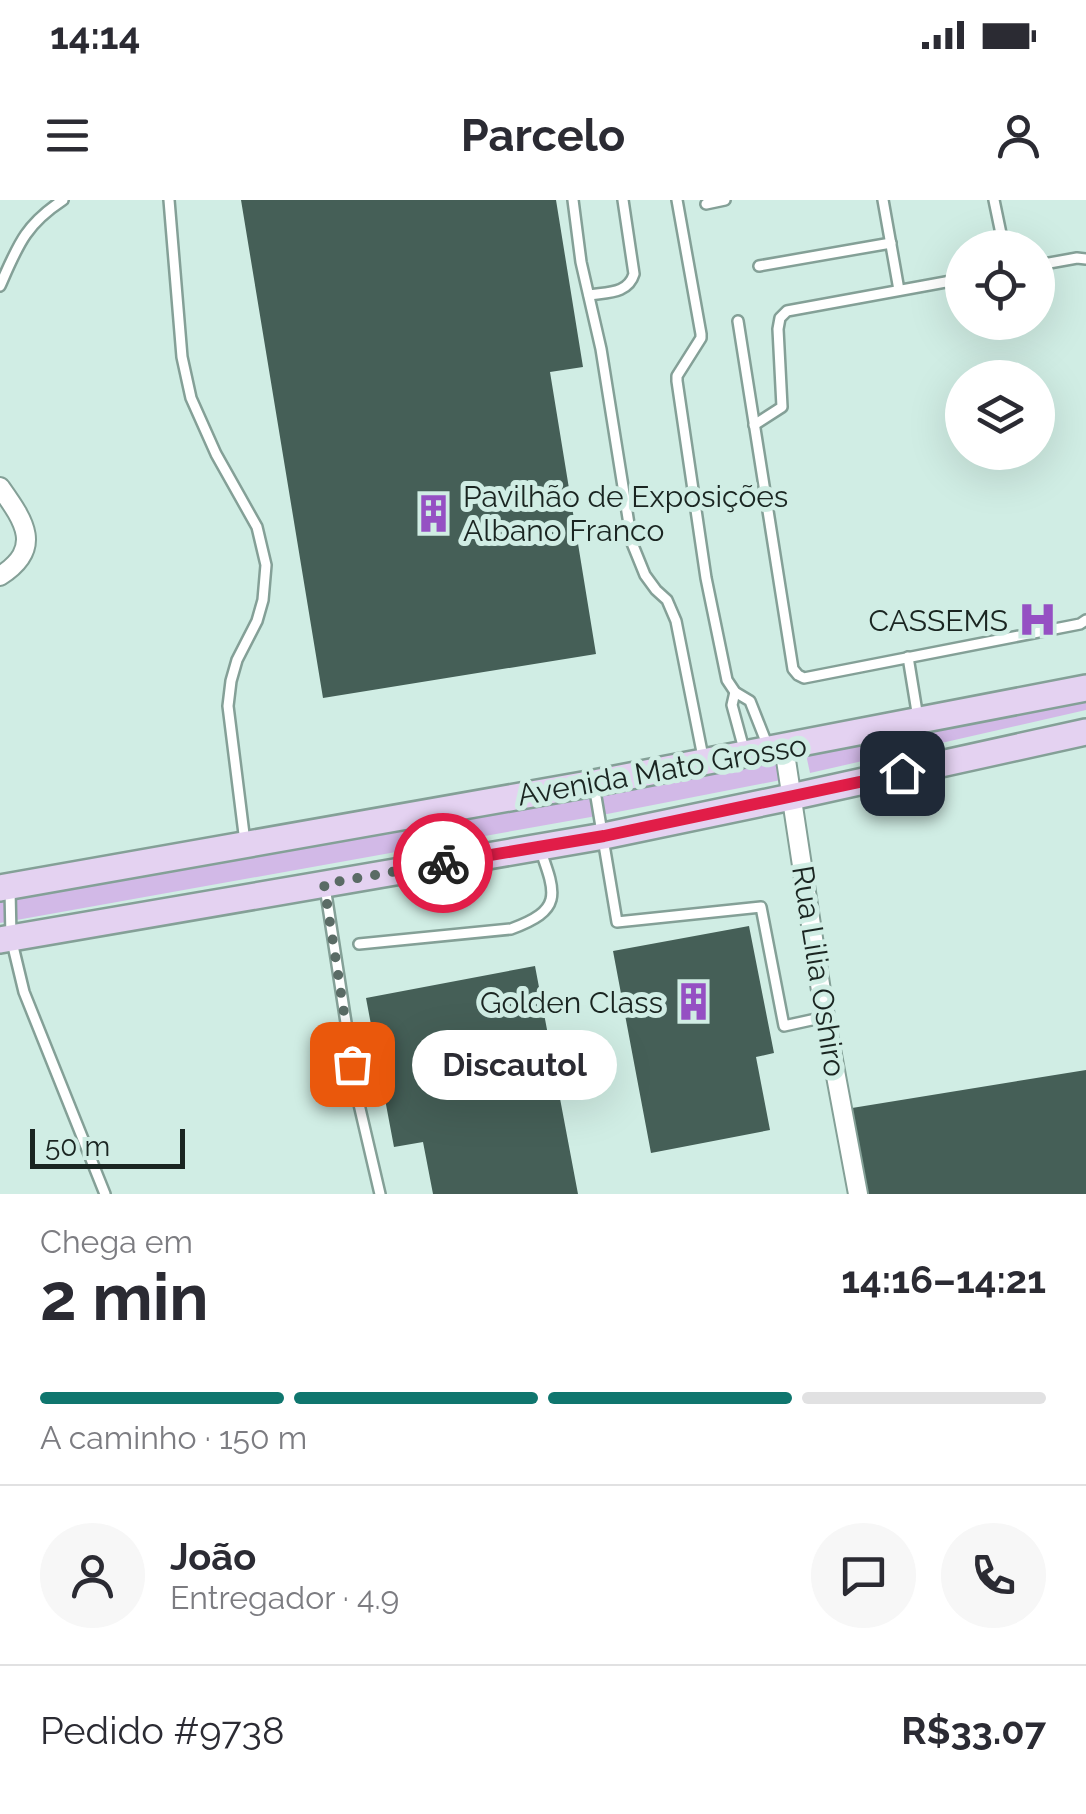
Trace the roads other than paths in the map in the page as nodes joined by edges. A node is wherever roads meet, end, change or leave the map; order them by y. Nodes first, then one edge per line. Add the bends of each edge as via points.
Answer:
1 (63, 200) edge
2 (169, 200) edge
3 (573, 200) edge
4 (623, 200) edge
5 (677, 200) edge
6 (725, 200) edge
7 (883, 200) edge
8 (994, 200) edge
9 (706, 204) dead end
10 (1000, 230) edge
11 (891, 243) junction
12 (1086, 258) edge
13 (1055, 263) edge
14 (759, 266) dead end
15 (945, 282) edge
16 (0, 286) edge
17 (899, 290) junction
18 (589, 295) junction
19 (738, 321) dead end
20 (754, 425) junction
21 (0, 487) edge
22 (0, 576) edge
23 (1086, 620) edge
24 (908, 658) junction
25 (1086, 688) edge
26 (735, 692) junction
27 (918, 721) junction
28 (1086, 732) edge
29 (766, 751) junction
30 (704, 762) junction
31 (594, 783) junction
32 (792, 797) junction
33 (604, 836) junction
34 (246, 845) junction
35 (538, 846) junction
36 (324, 884) junction
37 (5, 887) edge
38 (6, 939) edge
39 (359, 944) dead end
40 (826, 1018) junction
41 (105, 1194) edge
42 (380, 1194) edge
43 (858, 1194) edge

1 - 16 lane via 25,233
2 - 34 lane via 191,398 258,528 266,565 258,621 237,660 228,706
3 - 18 lane
4 - 18 lane via 634,274 624,289
5 - 26 lane via 701,338 677,381 706,578 726,680
6 - 9 lane
7 - 11 lane
8 - 10 lane
11 - 14 lane
11 - 17 lane
12 - 13 lane
15 - 17 lane
17 - 20 lane via 787,311 778,329 782,407
18 - 30 lane via 632,542 676,620
19 - 20 lane
20 - 24 lane via 793,669 804,678
21 - 22 street via 23,520 26,550
23 - 24 lane
24 - 27 lane
25 - 27 main road, Avenida Mato Grosso
26 - 29 lane via 750,701
26 - 29 lane via 732,705
27 - 29 main road, Avenida Mato Grosso
28 - 32 main road, Avenida Mato Grosso
29 - 30 main road, Avenida Mato Grosso
29 - 32 street, Rua Lilia Oshiro
30 - 31 main road, Avenida Mato Grosso
31 - 33 lane
31 - 34 main road, Avenida Mato Grosso
32 - 33 main road, Avenida Mato Grosso
32 - 40 street, Rua Lilia Oshiro
33 - 35 main road, Avenida Mato Grosso
33 - 40 lane via 617,922 761,907 784,1026
34 - 37 main road, Avenida Mato Grosso
35 - 36 main road, Avenida Mato Grosso
35 - 39 lane via 552,896 534,920 511,929
36 - 38 main road, Avenida Mato Grosso
36 - 42 lane
37 - 38 lane
38 - 41 lane
40 - 43 street, Rua Lilia Oshiro

